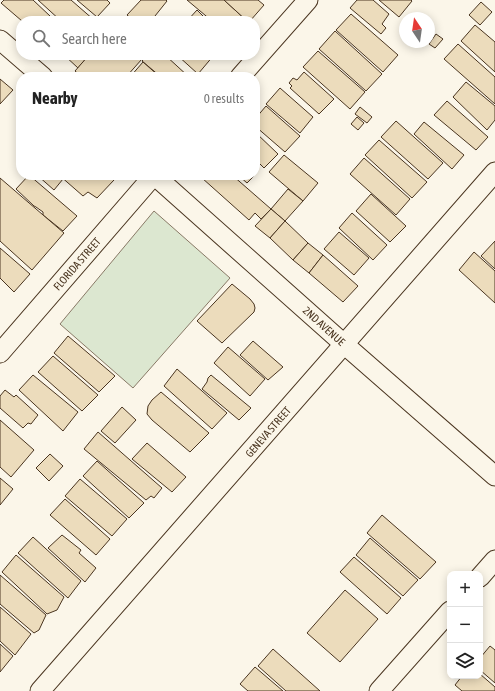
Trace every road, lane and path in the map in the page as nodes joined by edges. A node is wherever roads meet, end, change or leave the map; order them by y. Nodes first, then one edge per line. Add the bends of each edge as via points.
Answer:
1 (308, 0) edge
2 (0, 40) edge
3 (16, 54) edge
4 (260, 54) edge
5 (23, 60) edge
6 (255, 60) edge
7 (37, 72) edge
8 (244, 72) edge
9 (495, 172) edge
10 (150, 180) edge
11 (160, 180) edge
12 (345, 345) junction
13 (0, 353) edge
14 (495, 476) edge
15 (495, 560) edge
16 (483, 574) edge
17 (447, 614) edge
18 (40, 691) edge
19 (379, 691) edge

1 - 4 street
2 - 3 street
5 - 7 street
6 - 8 street
9 - 12 street, GENEVA STREET
10 - 13 street, FLORIDA STREET
11 - 12 street, 2ND AVENUE
12 - 14 street, 2ND AVENUE
12 - 18 street, GENEVA STREET
15 - 16 street
17 - 19 street

